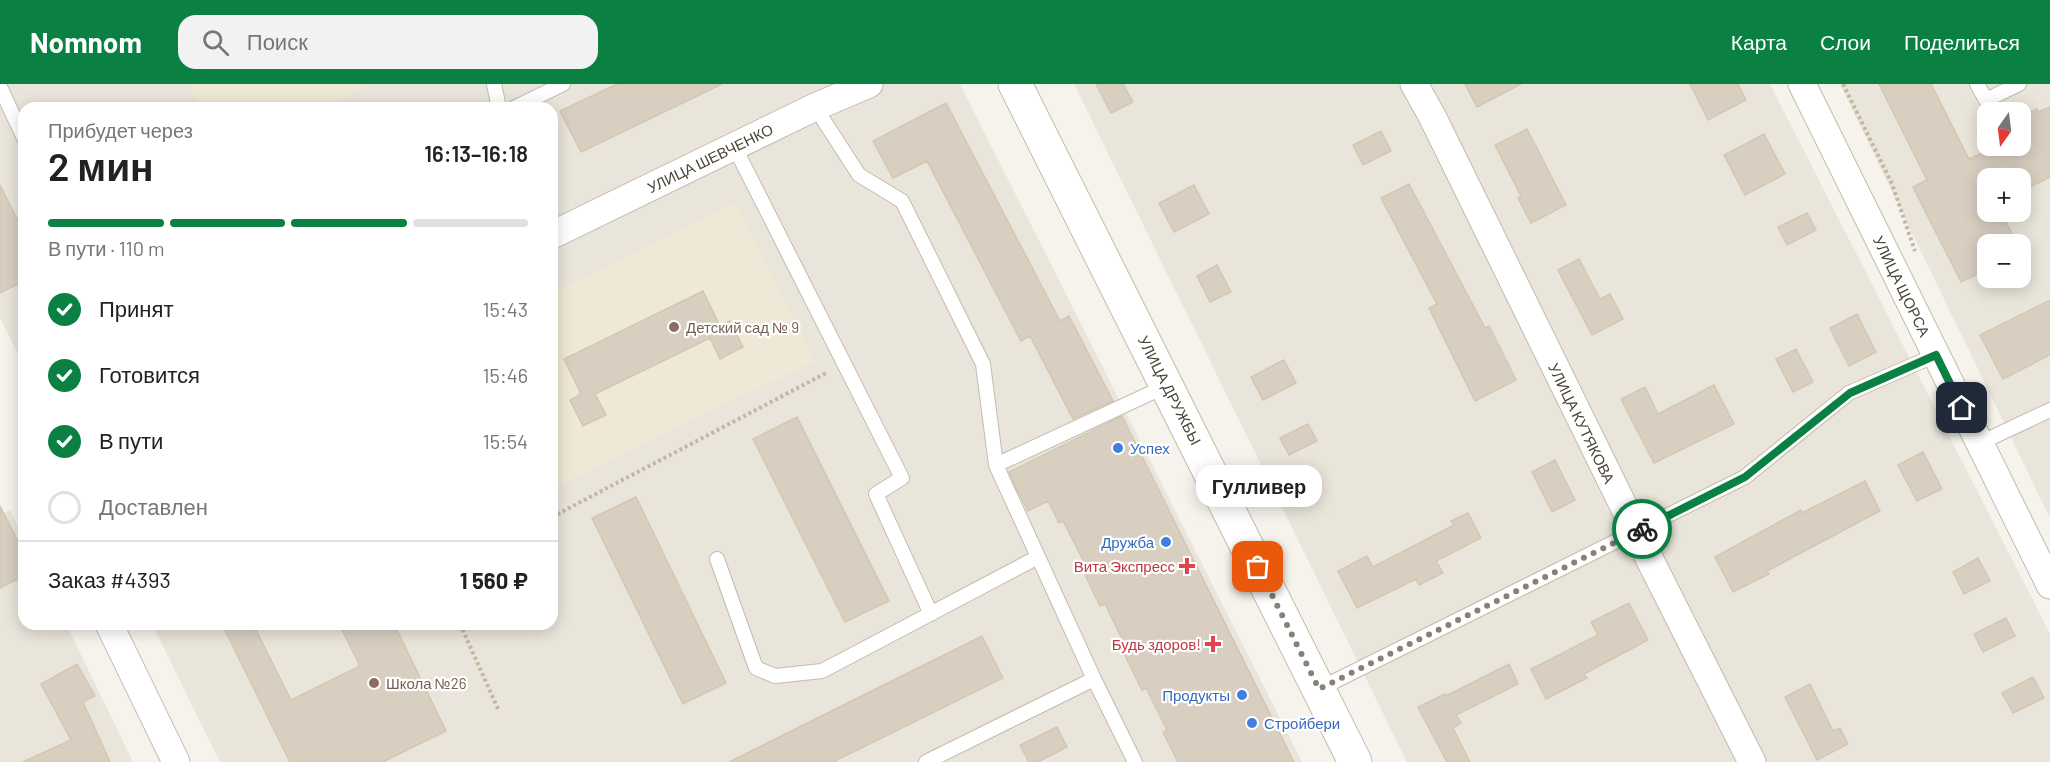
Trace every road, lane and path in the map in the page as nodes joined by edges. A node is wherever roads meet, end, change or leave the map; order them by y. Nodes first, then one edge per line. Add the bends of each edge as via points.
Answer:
1 (494, 84) edge
2 (563, 84) edge
3 (869, 84) edge
4 (1016, 84) edge
5 (1414, 84) edge
6 (1802, 84) edge
7 (1977, 84) edge
8 (2019, 84) edge
9 (0, 87) edge
10 (498, 102) edge
11 (526, 102) edge
12 (814, 107) junction
13 (18, 125) edge
14 (734, 146) junction
15 (558, 228) edge
16 (1936, 355) junction
17 (844, 364) junction
18 (1168, 385) junction
19 (2050, 410) edge
20 (1980, 443) junction
21 (996, 465) junction
22 (558, 514) edge
23 (1636, 532) junction
24 (1038, 557) junction
25 (717, 559) dead end
26 (2050, 585) edge
27 (932, 614) junction
28 (112, 630) edge
29 (463, 630) edge
30 (1094, 679) junction
31 (1319, 689) junction
32 (499, 711) dead end
33 (176, 762) edge
34 (926, 762) edge
35 (1135, 762) edge
36 (1355, 762) edge
37 (1752, 762) edge

1 - 10 lane
2 - 11 lane
3 - 12 street, УЛИЦА ШЕВЧЕНКО
4 - 18 street, УЛИЦА ДРУЖБЫ
5 - 23 street, УЛИЦА КУТЯКОВА
6 - 16 street, УЛИЦА ЩОРСА
7 - 8 lane via 1986,100
9 - 13 lane
12 - 14 street, УЛИЦА ШЕВЧЕНКО
12 - 21 lane via 860,175 902,201 983,364
14 - 15 street, УЛИЦА ШЕВЧЕНКО
14 - 17 lane
16 - 20 street, УЛИЦА ЩОРСА
16 - 23 lane via 1850,393 1745,477
17 - 22 path
17 - 27 lane via 902,478 876,494
18 - 21 lane
18 - 31 street, УЛИЦА ДРУЖБЫ
19 - 20 lane
20 - 26 street, УЛИЦА ЩОРСА
21 - 24 lane
23 - 31 lane
23 - 37 street, УЛИЦА КУТЯКОВА
24 - 27 lane
24 - 30 lane
25 - 27 lane via 756,668 775,676 822,671
28 - 33 street
29 - 32 path
30 - 34 lane
30 - 35 lane
31 - 36 street, УЛИЦА ДРУЖБЫ

